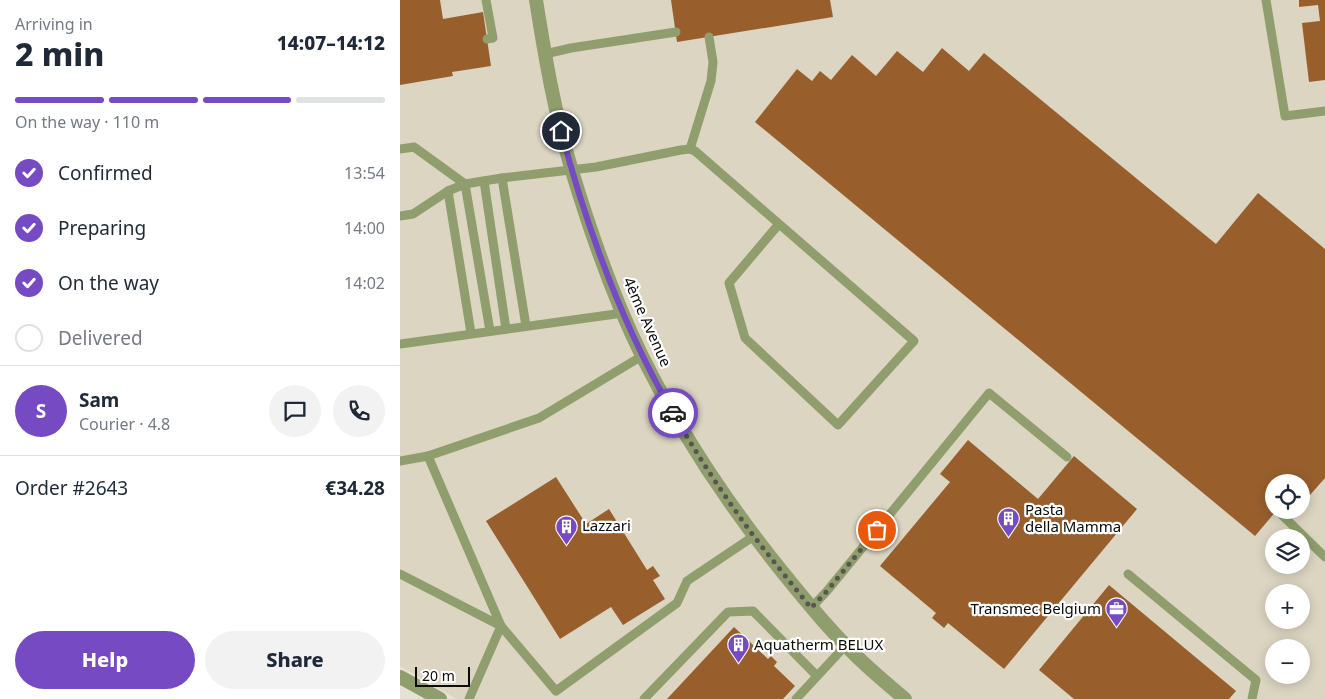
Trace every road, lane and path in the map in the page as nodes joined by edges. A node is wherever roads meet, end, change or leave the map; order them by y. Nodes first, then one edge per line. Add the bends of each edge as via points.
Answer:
1 (486, 0) edge
2 (536, 0) edge
3 (1266, 0) edge
4 (676, 32) dead end
5 (709, 37) dead end
6 (487, 39) dead end
7 (545, 54) junction
8 (1325, 111) edge
9 (400, 149) edge
10 (690, 149) junction
11 (571, 170) junction
12 (502, 178) junction
13 (484, 181) junction
14 (465, 184) junction
15 (448, 191) junction
16 (400, 216) edge
17 (779, 224) junction
18 (623, 313) junction
19 (526, 326) junction
20 (506, 328) junction
21 (490, 331) junction
22 (472, 333) junction
23 (400, 344) edge
24 (642, 356) junction
25 (428, 456) junction
26 (1067, 457) dead end
27 (400, 461) edge
28 (1286, 519) edge
29 (754, 536) junction
30 (1325, 557) edge
31 (400, 574) edge
32 (1128, 574) dead end
33 (811, 608) junction
34 (501, 626) junction
35 (846, 645) junction
36 (817, 676) junction
37 (400, 677) edge
38 (440, 699) edge
39 (469, 699) edge
40 (644, 699) edge
41 (796, 699) edge
42 (904, 699) edge
43 (1252, 699) edge

1 - 6 lane via 493,38
2 - 7 street, 4ème Avenue
3 - 8 lane via 1285,116
4 - 7 lane
5 - 10 lane via 713,62 711,81
7 - 11 street, 4ème Avenue
9 - 14 lane via 414,147
10 - 11 lane
10 - 17 lane
11 - 12 lane
11 - 18 street, 4ème Avenue
12 - 13 lane
12 - 19 lane
13 - 14 lane
13 - 20 lane
14 - 15 lane
14 - 21 lane
15 - 16 lane via 413,214
15 - 22 lane
17 - 17 lane via 914,341 838,425 745,338 739,320 729,283
18 - 19 lane
18 - 24 street, 4ème Avenue
19 - 20 lane
20 - 21 lane
21 - 22 lane
22 - 23 lane
24 - 25 lane via 539,418
24 - 29 street, 4ème Avenue via 695,451
25 - 27 lane
25 - 34 lane
26 - 33 lane via 989,393
28 - 30 lane
29 - 33 street, 4ème Avenue
29 - 34 lane via 687,581 677,603 556,691
31 - 34 lane
32 - 43 lane via 1256,680
33 - 35 street, 4ème Avenue
34 - 39 lane
35 - 36 lane
35 - 42 street, 4ème Avenue
36 - 40 lane via 753,611 728,612
36 - 41 lane
37 - 38 street

